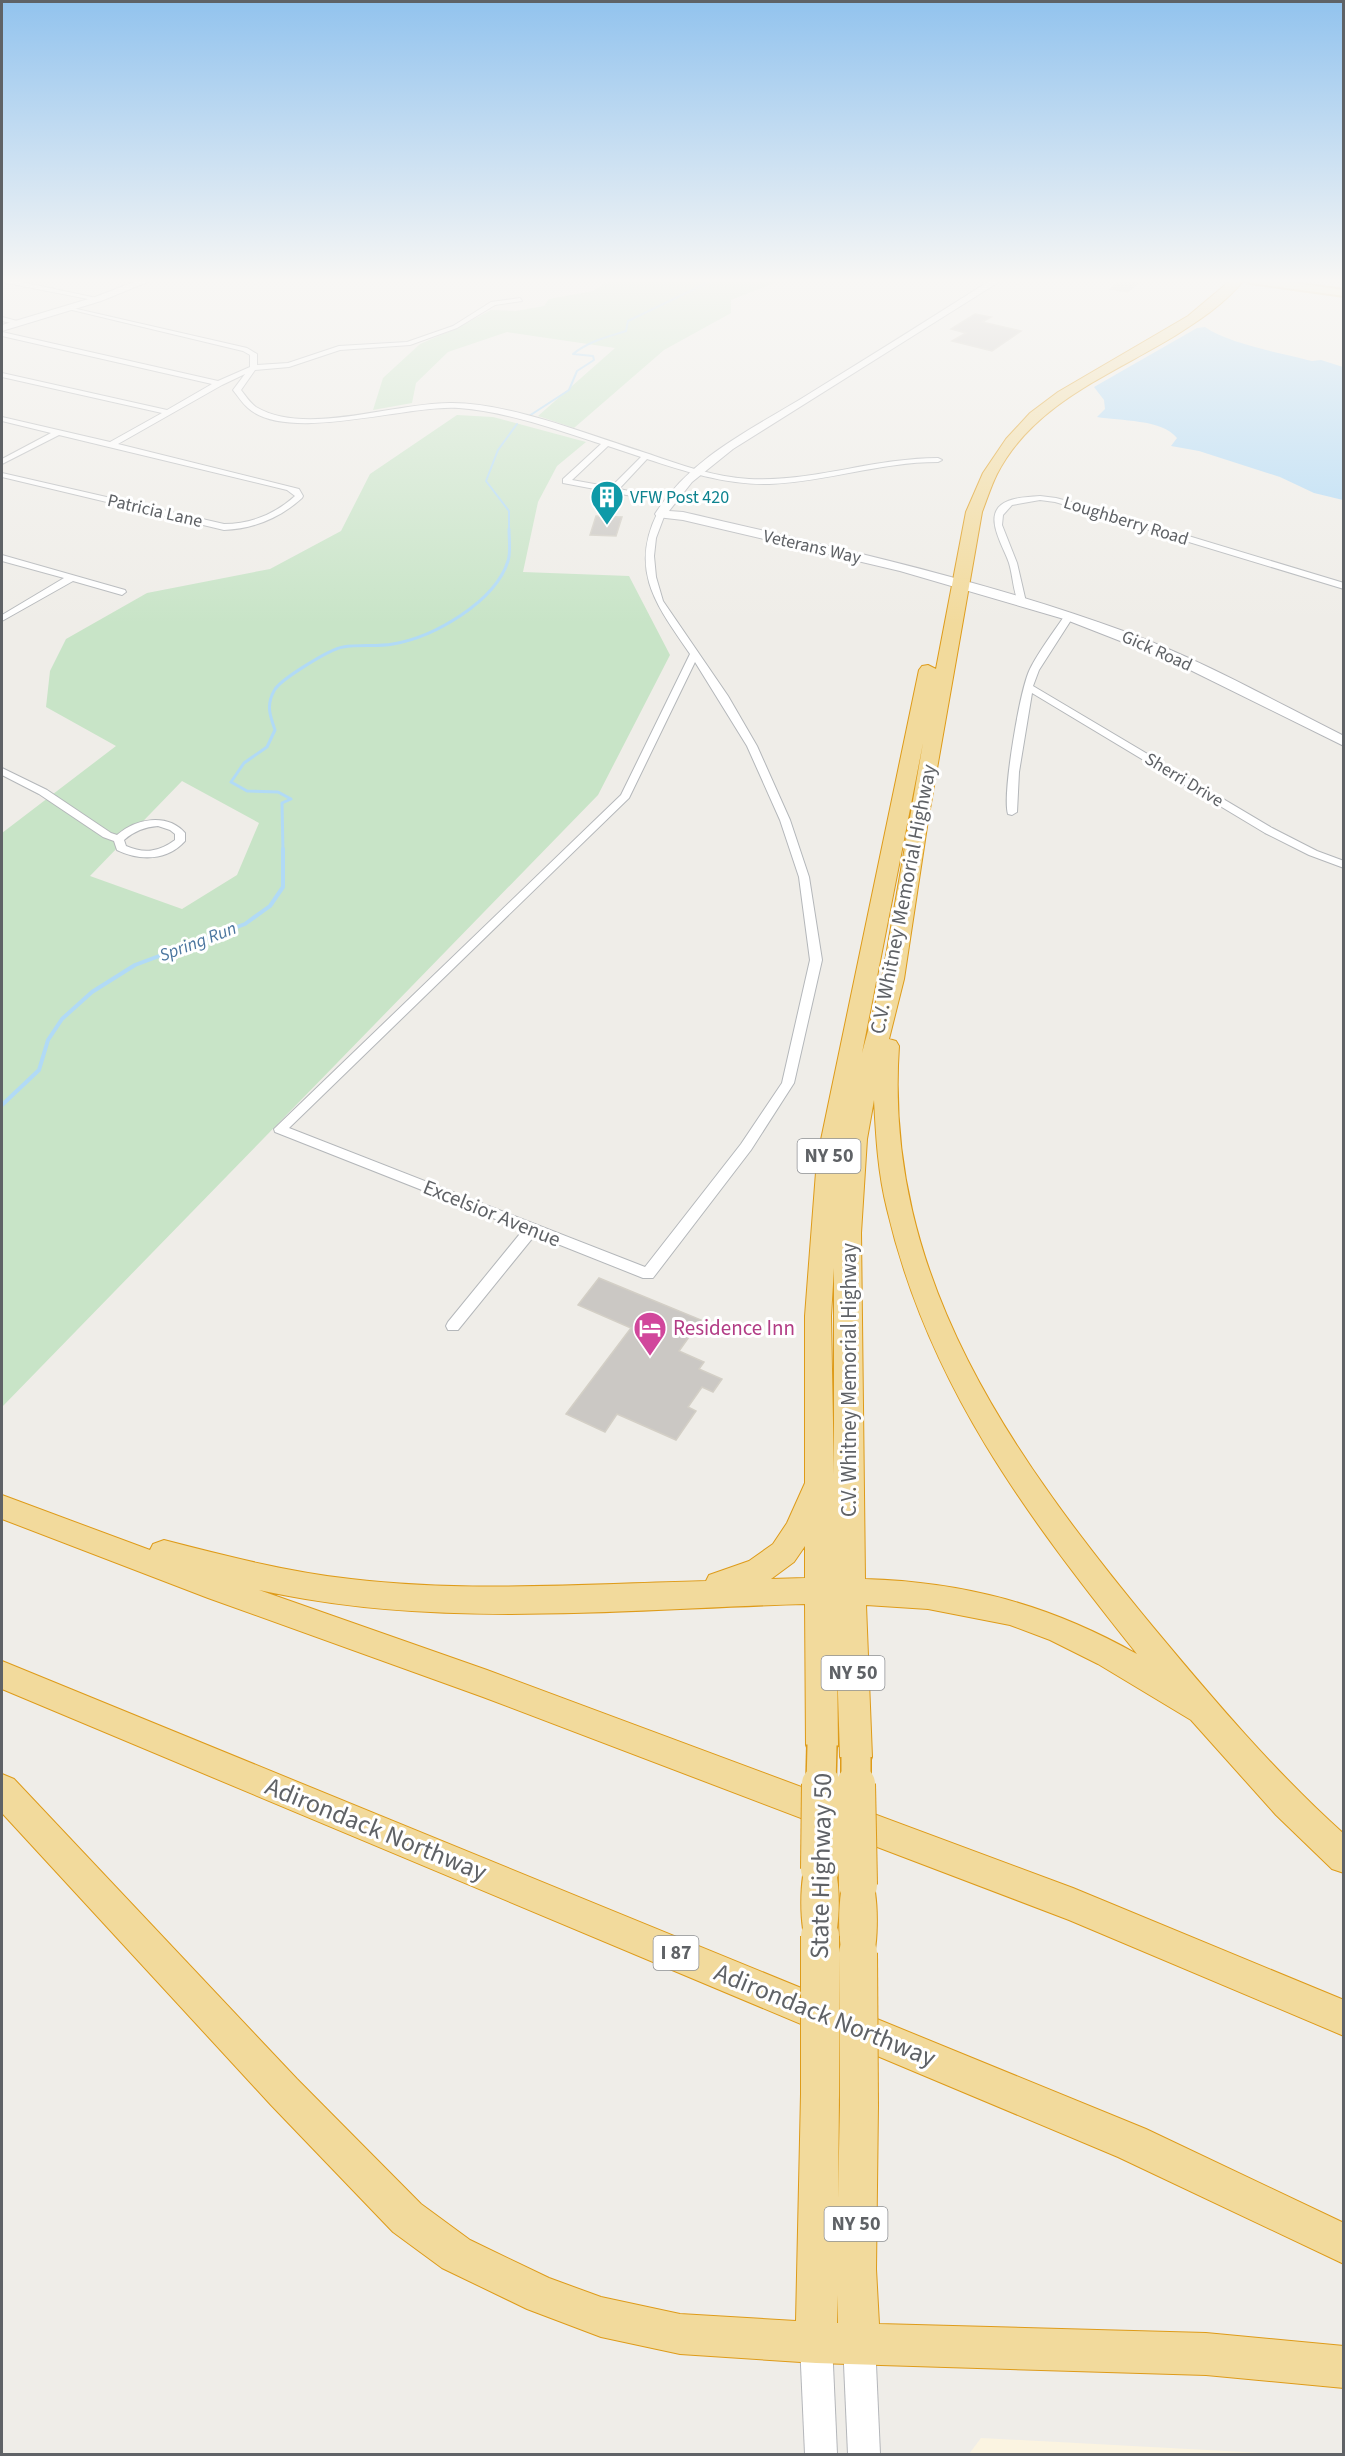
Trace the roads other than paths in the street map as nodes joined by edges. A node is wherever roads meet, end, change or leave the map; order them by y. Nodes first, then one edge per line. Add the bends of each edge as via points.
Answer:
1 (90, 395) edge
2 (199, 395) edge
3 (239, 395) edge
4 (814, 395) edge
5 (1044, 395) edge
6 (1063, 395) edge
7 (168, 412) junction
8 (2, 419) edge
9 (57, 433) junction
10 (994, 441) dead end
11 (607, 443) junction
12 (111, 445) junction
13 (646, 456) junction
14 (938, 460) dead end
15 (2, 462) edge
16 (695, 472) junction
17 (2, 475) edge
18 (613, 490) junction
19 (637, 495) dead end
20 (661, 514) junction
21 (2, 558) edge
22 (71, 578) junction
23 (952, 578) junction
24 (1344, 586) edge
25 (122, 592) dead end
26 (1022, 602) junction
27 (1068, 617) junction
28 (2, 618) edge
29 (694, 655) junction
30 (1028, 687) junction
31 (1344, 742) edge
32 (2, 771) edge
33 (1012, 813) dead end
34 (119, 839) junction
35 (1344, 865) edge
36 (893, 979) junction
37 (532, 1228) junction
38 (453, 1326) dead end
39 (820, 1482) junction
40 (2, 1507) edge
41 (41, 1520) junction
42 (836, 1590) junction
43 (683, 1595) junction
44 (2, 1675) edge
45 (1201, 1709) junction
46 (822, 1745) joint
47 (856, 1757) joint
48 (2, 1790) edge
49 (1344, 1857) edge
50 (1344, 2018) edge
51 (1344, 2244) edge
52 (859, 2342) junction
53 (816, 2343) junction
54 (1344, 2367) edge
55 (821, 2454) edge
56 (864, 2454) edge

1 - 7 street
2 - 7 street
3 - 11 street via 252,410 279,419 317,421 458,405 499,412
4 - 16 street, Excelsior Avenue
5 - 10 highway
6 - 23 highway, C.V. Whitney Memorial Highway / NY 50 via 1006,445 992,467 978,496 963,564
7 - 12 street
8 - 9 street
9 - 12 street
9 - 15 street
11 - 13 street
11 - 18 street via 566,481
12 - 17 street, Patricia Lane via 290,488 299,494 297,499 254,524 224,528
13 - 16 street
13 - 18 street
14 - 16 street via 888,462 782,482 751,482
16 - 20 street, Excelsior Avenue via 666,503
18 - 19 street
20 - 23 street, Veterans Way
20 - 29 street, Excelsior Avenue via 652,538 652,577 659,601
21 - 22 street
22 - 25 street
22 - 28 street
23 - 26 street, Gick Road
23 - 36 highway, C.V. Whitney Memorial Highway / NY 50
23 - 39 highway, C.V. Whitney Memorial Highway / NY 50 via 829,1158 818,1316
24 - 26 street, Loughberry Road via 1040,498 1010,503 999,515 998,525 1013,563
26 - 27 street, Gick Road
27 - 30 street via 1034,670
27 - 31 street, Gick Road via 1144,644
29 - 37 street, Excelsior Avenue via 752,746 785,820 804,877 816,960 788,1083 746,1146 648,1274
29 - 37 street, Excelsior Avenue via 624,796 280,1130
30 - 33 street via 1014,772
30 - 35 street, Sherri Drive via 1300,849
32 - 34 street via 43,792 106,835
34 - 34 street via 121,848 129,853 150,855 172,848 180,841 180,833 164,823 149,823 125,831
36 - 42 highway, C.V. Whitney Memorial Highway / NY 50 via 855,1139 848,1233
36 - 45 highway via 885,1092 894,1175 908,1242 948,1348 986,1421 1047,1516
37 - 38 street
39 - 42 highway, C.V. Whitney Memorial Highway / NY 50
39 - 43 highway via 794,1543 775,1562 750,1576
40 - 41 highway
41 - 43 highway via 236,1572 306,1586 441,1598
41 - 50 highway via 1073,1905
42 - 43 highway
42 - 45 highway via 914,1594 1011,1612 1128,1664
42 - 46 highway, C.V. Whitney Memorial Highway / NY 50
42 - 47 highway, C.V. Whitney Memorial Highway / NY 50
44 - 51 highway, Adirondack Northway / I 87 via 1132,2143
45 - 49 highway via 1254,1770
46 - 53 highway, State Highway 50 / NY 50, bridge
47 - 52 highway, State Highway 50 / NY 50, bridge
48 - 53 highway via 381,2194 432,2238 482,2268 602,2317 680,2334
52 - 53 highway
52 - 54 highway via 1206,2354
52 - 56 street, State Highway 50 / NY 50
53 - 55 street, State Highway 50 / NY 50

